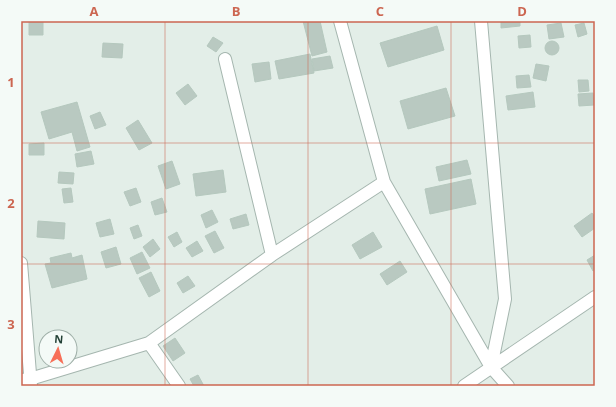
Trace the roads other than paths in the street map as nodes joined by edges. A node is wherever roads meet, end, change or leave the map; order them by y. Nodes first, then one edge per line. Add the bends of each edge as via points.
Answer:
1 (340, 21) edge
2 (481, 21) edge
3 (225, 59) dead end
4 (384, 182) junction
5 (272, 255) junction
6 (21, 263) edge
7 (595, 297) edge
8 (149, 343) junction
9 (491, 367) junction
10 (27, 382) edge
11 (179, 386) edge
12 (464, 386) edge
13 (508, 386) edge

1 - 4 street
2 - 9 street via 505,299
3 - 5 street
4 - 5 street
4 - 9 street
5 - 8 street
6 - 10 street
7 - 9 street
8 - 10 street
8 - 11 street
9 - 12 street
9 - 13 street

